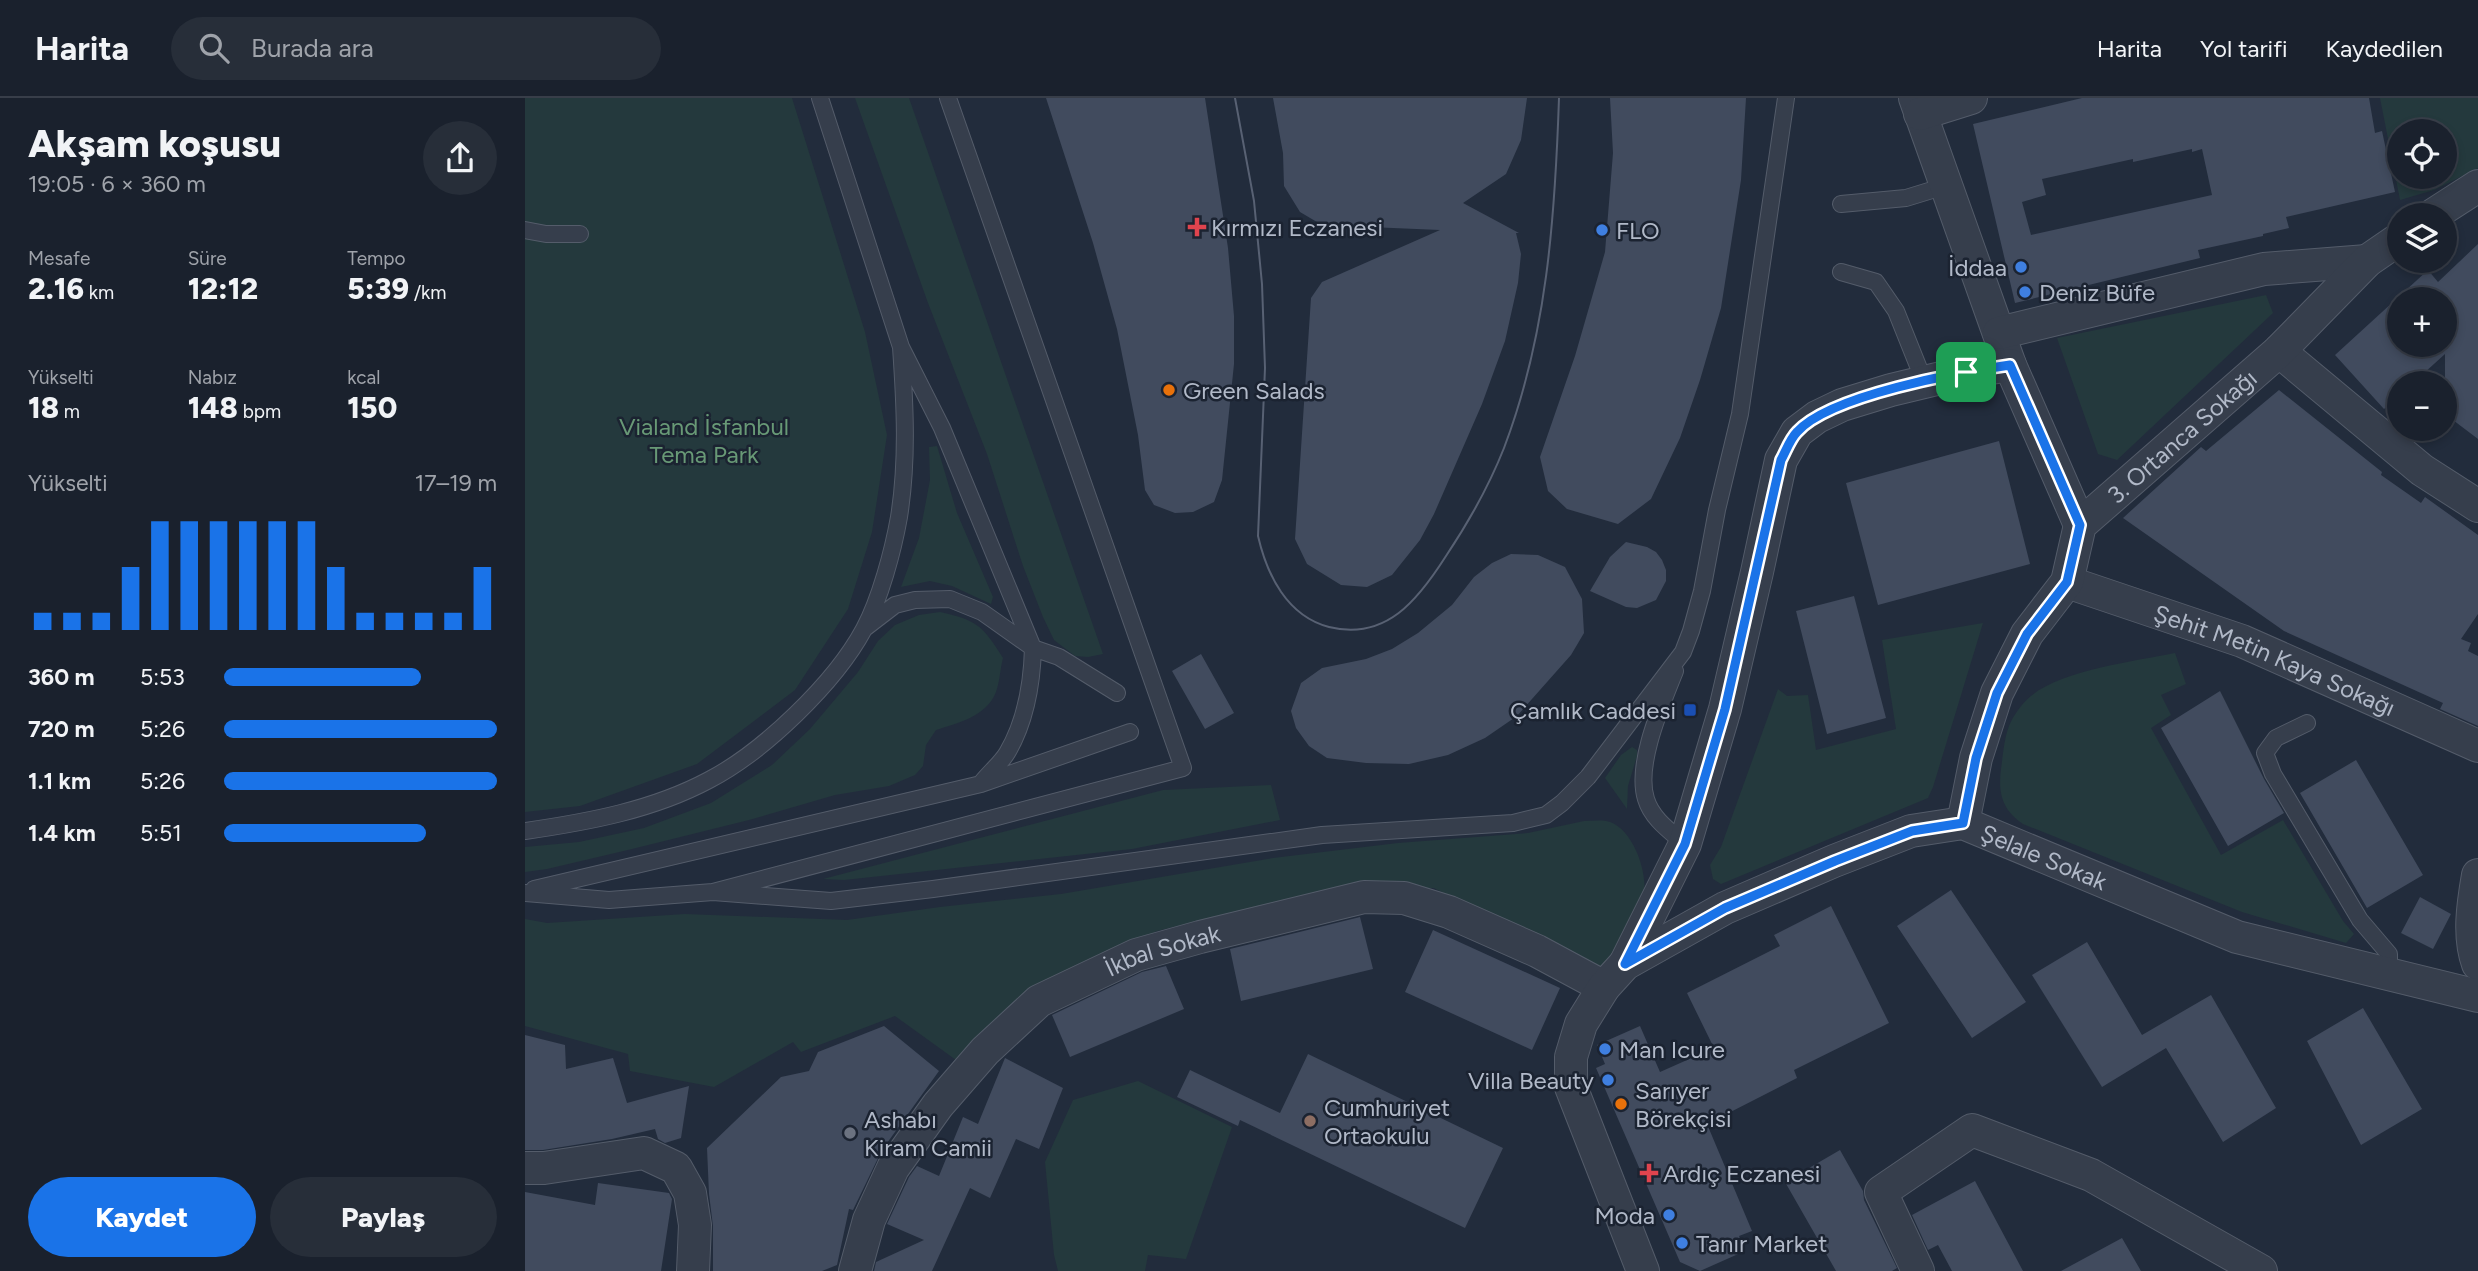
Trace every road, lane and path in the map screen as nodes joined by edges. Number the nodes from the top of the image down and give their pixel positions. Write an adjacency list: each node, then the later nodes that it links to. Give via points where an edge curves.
1 (820, 98): 16 (lane)
2 (947, 98): 36 (lane, via 1183,768)
3 (1786, 98): 25 (lane, via 1740,414 1702,591)
4 (1971, 98): 5 (street)
5 (1918, 106): 6 (street)
6 (1945, 186): 9 (lane, via 1906,198); 15 (street)
7 (2478, 186): 8 (street)
8 (2452, 203)
9 (1841, 204)
10 (525, 230): 11 (lane)
11 (580, 234)
12 (2387, 247): 13 (street, 3. Ortanca Sokağı)
13 (2367, 261): 15 (street, via 2264,269); 17 (street, 3. Ortanca Sokağı)
14 (1841, 272): 19 (lane, via 1876,282 1896,311)
15 (1999, 333): 18 (street)
16 (901, 347): 23 (lane, via 907,429 899,517 887,569); 24 (lane, via 942,428)
17 (2279, 351): 20 (street, via 2421,470); 21 (street, 3. Ortanca Sokağı)
18 (2010, 365): 19 (street); 21 (street)
19 (1924, 381): 33 (street, via 1817,417 1797,432 1781,460 1725,709)
20 (2478, 506)
21 (2080, 525): 22 (street)
22 (2067, 582): 29 (street, Şehit Metin Kaya Sokağı, via 2242,641); 31 (street, via 2027,634 1997,693 1976,758)
23 (864, 629): 24 (lane, via 895,605 950,599 982,612); 32 (lane, via 798,712 755,750 709,780 655,803 602,818)
24 (1033, 648): 26 (lane, via 1059,657); 30 (lane, via 1032,684 1021,722 1007,753)
25 (1683, 652): 33 (lane, via 1660,711 1643,782 1646,800 1658,821); 36 (lane, via 1588,777 1546,816 1513,823 1322,835 831,901)
26 (1117, 693)
27 (2307, 723): 39 (lane, via 2276,738 2265,753 2360,920 2389,954)
28 (1130, 732): 30 (lane)
29 (2478, 746)
30 (981, 784): 35 (lane)
31 (1963, 823): 37 (street, Şelale Sokak, via 1912,831 1835,861 1725,908); 39 (street, Şelale Sokak, via 2237,937)
32 (525, 831)
33 (1685, 844): 37 (street)
34 (2478, 875): 38 (street, via 2472,948)
35 (525, 892): 36 (lane, via 609,900)
36 (713, 892)
37 (1625, 964): 40 (street, Şelale Sokak)
38 (2478, 964)
39 (2385, 974): 41 (street, Şelale Sokak)
40 (1604, 987): 44 (street, İkbal Sokak, via 1537,951 1449,912 1404,898 1364,897 1136,955 1039,1001 985,1051 938,1105 893,1168 869,1220); 45 (street, Şelale Sokak, via 1581,1024 1571,1057 1571,1087)
41 (2478, 996)
42 (525, 1168): 43 (street, via 644,1153 676,1168 690,1193 695,1225)
43 (693, 1271)
44 (855, 1271)
45 (1643, 1271)
46 (1918, 1271): 47 (street, via 1881,1192 1972,1130 2091,1175)
47 (2261, 1271)

